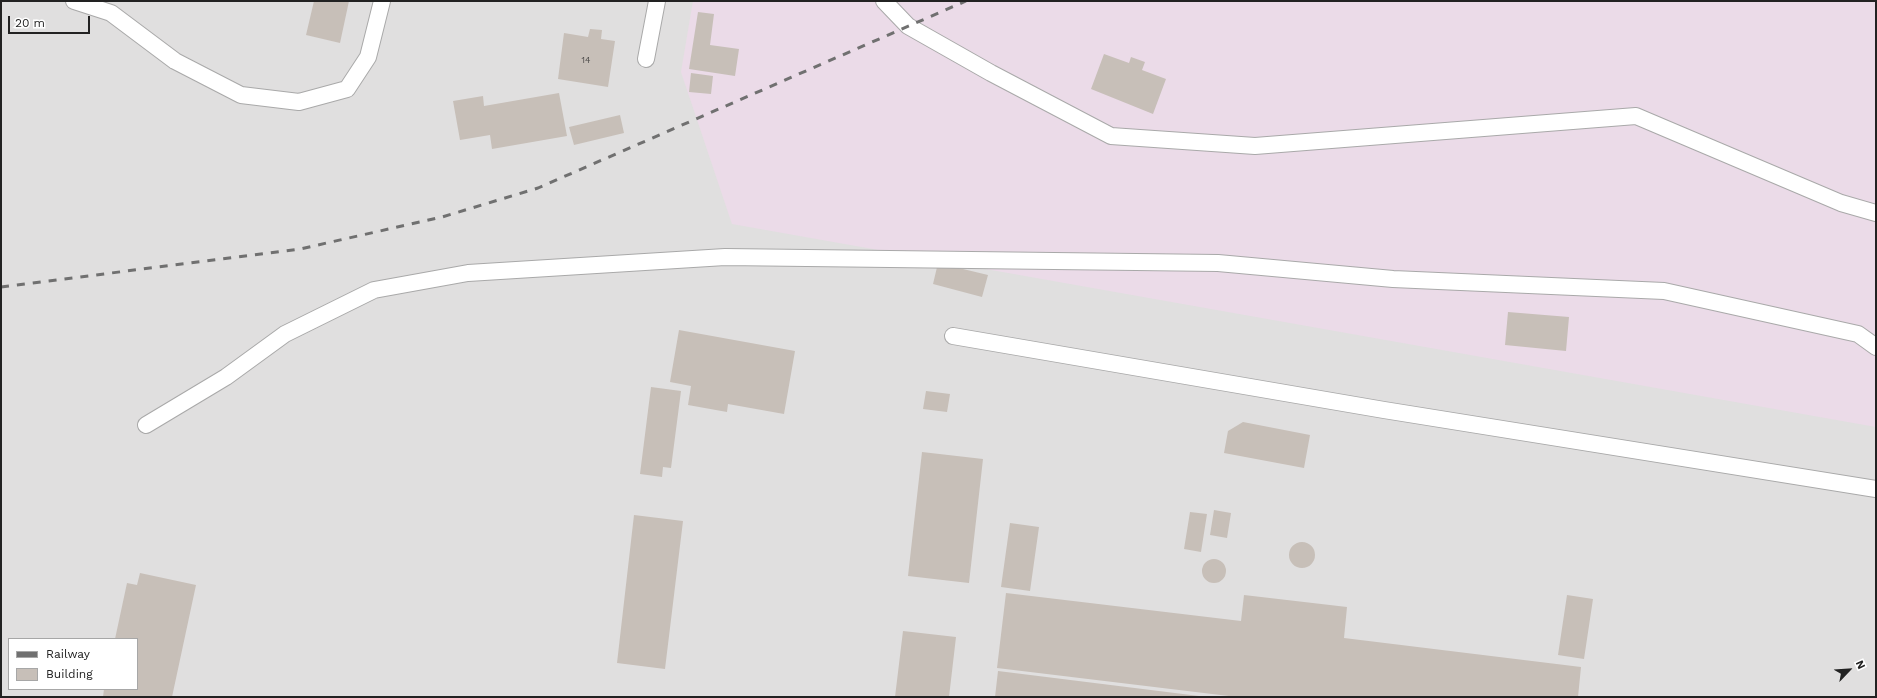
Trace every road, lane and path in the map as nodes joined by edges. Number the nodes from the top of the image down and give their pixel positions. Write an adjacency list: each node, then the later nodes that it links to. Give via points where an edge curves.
1 (74, 1): 2 (lane, via 111,13 176,62 240,95 299,102 347,88 368,57)
2 (382, 1)
3 (657, 1): 5 (lane)
4 (884, 1): 6 (lane, via 908,26 1111,136 1255,146 1636,116 1841,203)
5 (646, 59)
6 (1876, 213)
7 (953, 336): 10 (lane, via 1384,410)
8 (1876, 346): 9 (lane, via 1858,334 1664,290 1393,278 1218,263 725,257 468,273 374,290 285,334 226,377)
9 (146, 425)
10 (1876, 489)

